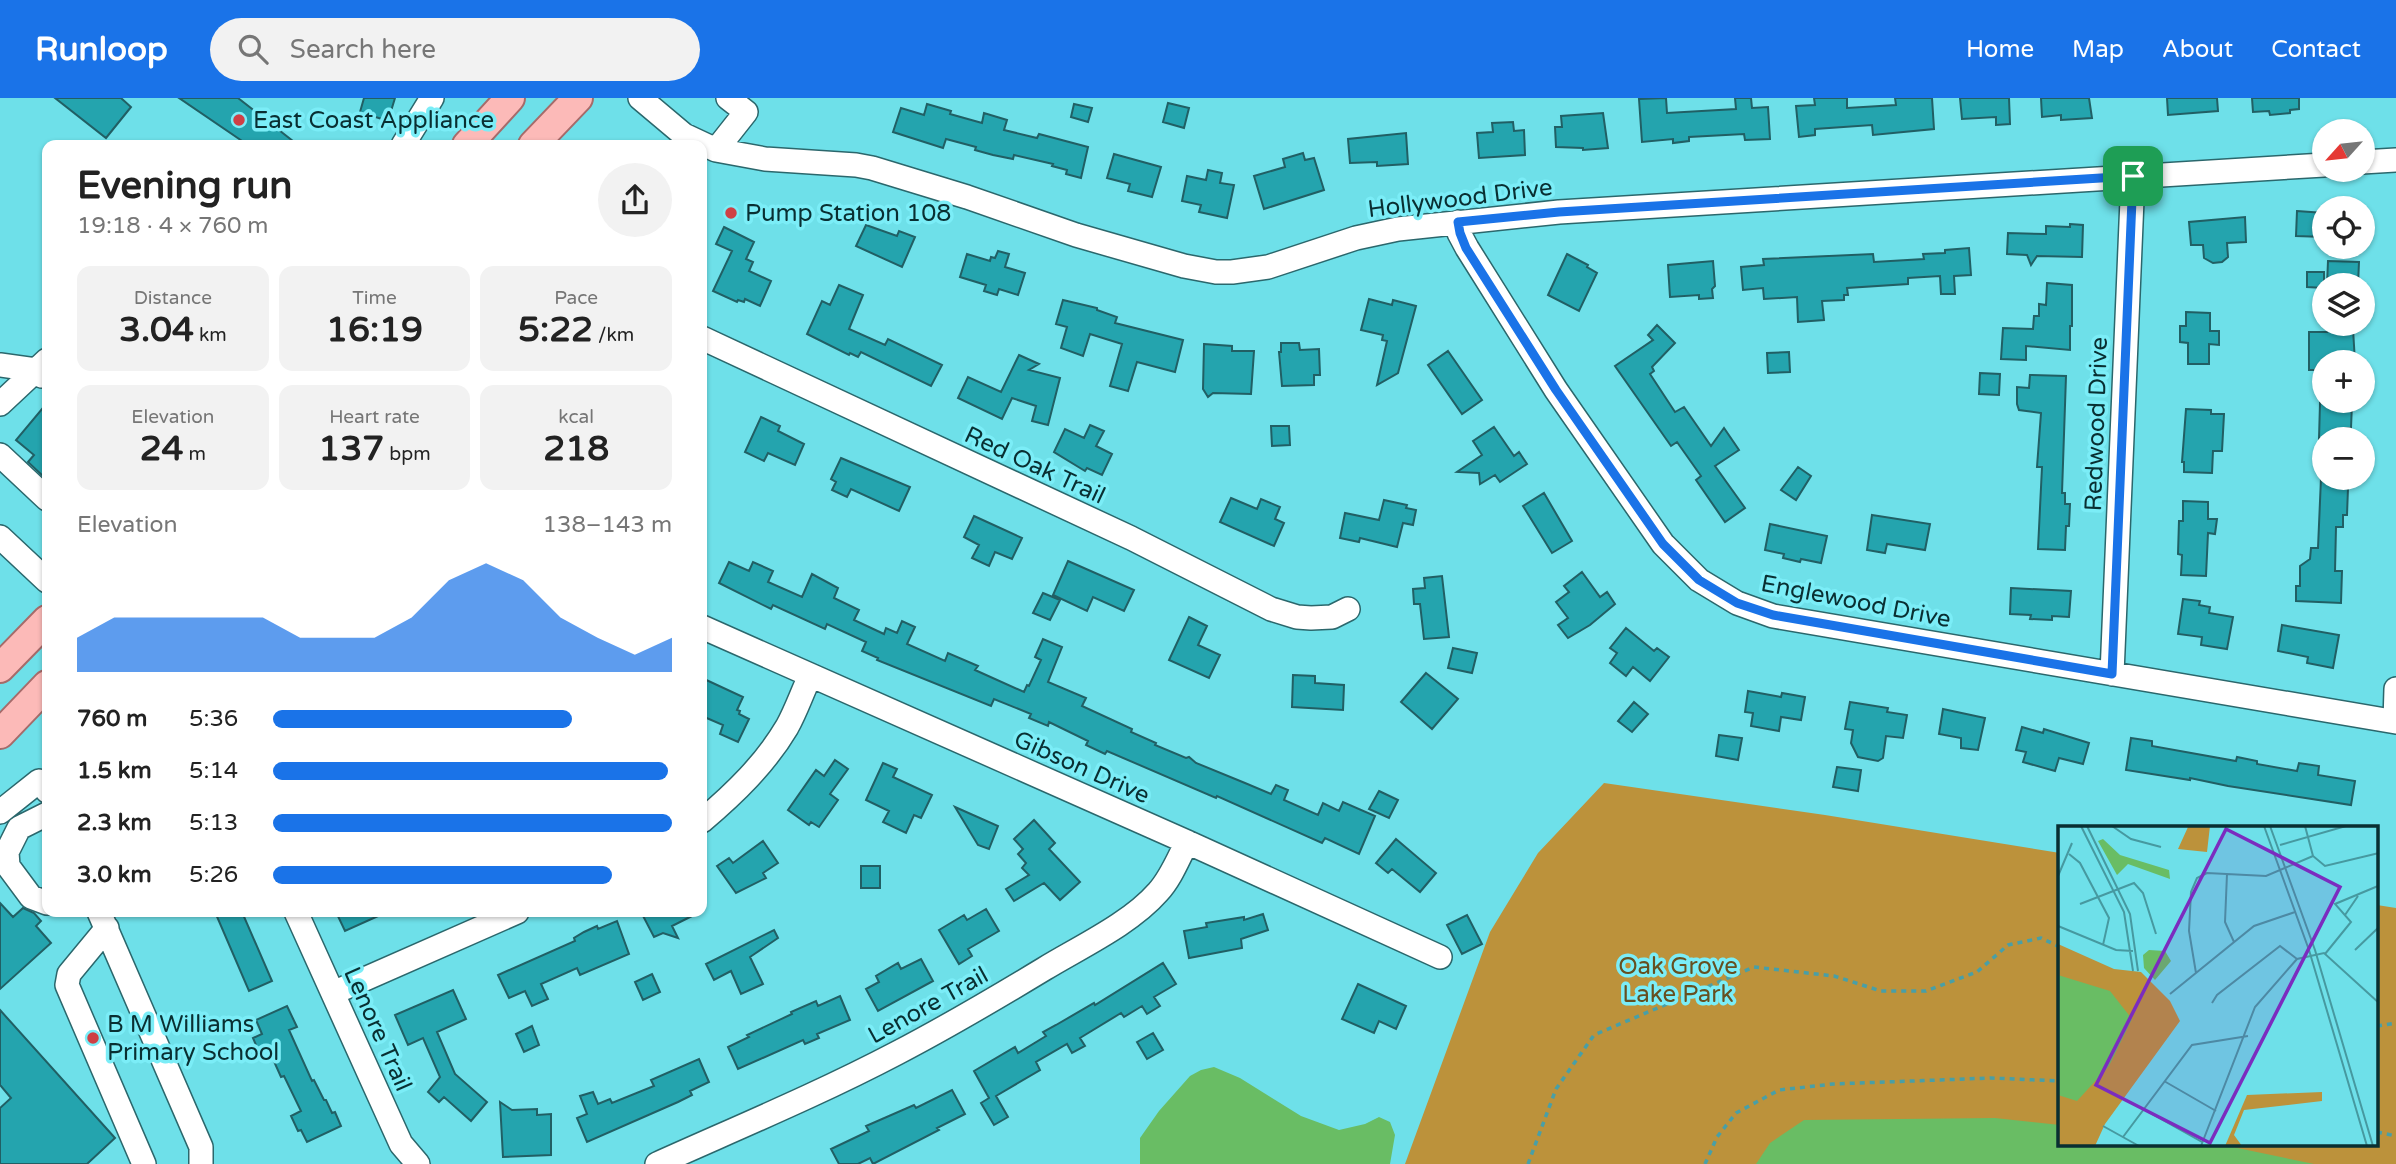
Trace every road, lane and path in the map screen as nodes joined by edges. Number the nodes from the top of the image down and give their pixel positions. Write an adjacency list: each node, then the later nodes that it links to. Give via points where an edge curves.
1 (432, 98): 6 (street)
2 (510, 98): 7 (main road)
3 (578, 98): 8 (main road)
4 (640, 98): 9 (street, Hollywood Drive)
5 (728, 98): 10 (street, via 746,112)
6 (406, 140)
7 (472, 140)
8 (538, 140)
9 (696, 140)
10 (707, 144)
11 (707, 146): 16 (street, Hollywood Drive, via 765,159 856,164 1076,235 1216,272 1268,267 1356,238)
12 (2396, 160): 13 (street)
13 (2375, 161)
14 (2312, 166): 15 (street, Hollywood Drive)
15 (2133, 176): 16 (street, Hollywood Drive); 30 (street, Redwood Drive)
16 (1458, 222): 30 (street, Englewood Drive, via 1466,248 1556,390 1663,544 1699,580 1737,603 1773,615)
17 (707, 340): 26 (street, Red Oak Trail, via 1271,608 1311,618 1332,617)
18 (0, 365): 19 (street)
19 (42, 370)
20 (42, 372): 21 (street)
21 (0, 404)
22 (0, 455): 23 (street)
23 (42, 494)
24 (0, 537): 25 (street)
25 (42, 576)
26 (1348, 608)
27 (42, 625): 29 (main road)
28 (707, 629): 31 (street, Gibson Drive)
29 (0, 668)
30 (2112, 674): 34 (street, Englewood Drive)
31 (810, 676): 39 (street, via 777,742); 40 (street, Gibson Drive)
32 (2396, 689): 34 (street)
33 (42, 690): 35 (main road)
34 (2395, 722)
35 (0, 734)
36 (42, 782): 37 (street)
37 (0, 812)
38 (42, 816): 41 (street, via 19,828 8,852 8,866 31,897)
39 (707, 817)
40 (1187, 842): 46 (street, Gibson Drive); 56 (street, Lenore Trail, via 1158,892 1112,928 897,1053)
41 (42, 901)
42 (298, 917): 47 (street, Lenore Trail)
43 (506, 917): 47 (street)
44 (103, 920): 53 (street, via 69,974 67,985); 54 (street, via 201,1147)
45 (2058, 946): 57 (path, via 2041,938 2008,945 1977,972 1926,991 1881,991 1834,976 1754,967 1594,1035 1556,1089)
46 (1440, 957)
47 (333, 993): 55 (street, Lenore Trail, via 401,1144)
48 (2396, 1023): 49 (path)
49 (2378, 1026)
50 (2058, 1081): 58 (path, via 1964,1079 1779,1090 1736,1113 1717,1137)
51 (2378, 1132): 52 (path)
52 (2396, 1136)
53 (141, 1163)
54 (201, 1164)
55 (418, 1164)
56 (657, 1164)
57 (1528, 1164)
58 (1705, 1164)

